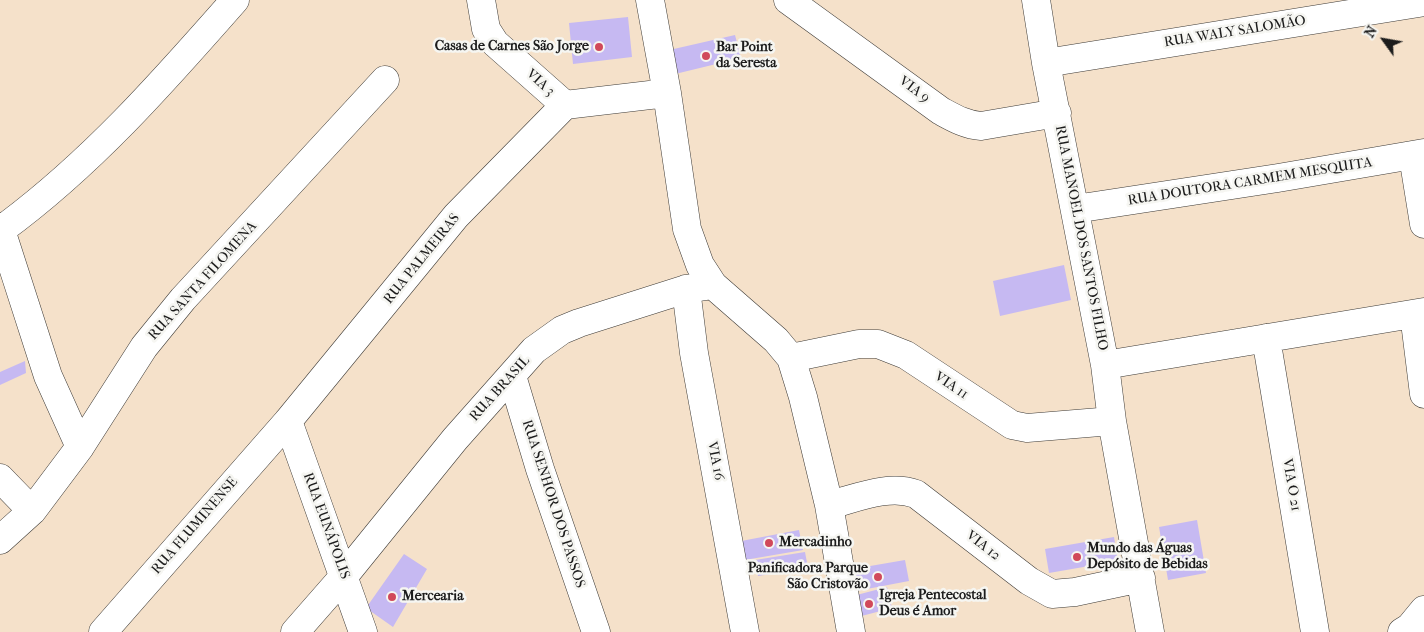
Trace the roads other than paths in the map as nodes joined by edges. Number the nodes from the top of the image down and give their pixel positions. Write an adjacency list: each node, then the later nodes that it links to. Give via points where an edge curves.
1 (235, 0): 15 (street, via 129,117 40,202)
2 (481, 0): 10 (street, VIA 3, via 486,29 495,43)
3 (650, 0): 9 (street)
4 (788, 0): 11 (street, VIA 9, via 941,111 971,126)
5 (1036, 0): 7 (street, RUA MANOEL DOS SANTOS FILHO)
6 (1424, 2): 7 (street, RUA WALY SALOMÃO)
7 (1046, 63): 11 (street, RUA MANOEL DOS SANTOS FILHO)
8 (385, 80): 27 (street, RUA SANTA FILOMENA, via 183,299 144,347)
9 (667, 92): 10 (street, VIA 3); 17 (street, via 687,229 700,264)
10 (565, 105): 25 (street, RUA PALMEIRAS, via 456,216)
11 (1057, 113): 13 (street, RUA MANOEL DOS SANTOS FILHO)
12 (1419, 154): 13 (street, RUA DOUTORA CARMEM MESQUITA); 14 (street)
13 (1076, 209): 22 (street, RUA MANOEL DOS SANTOS FILHO)
14 (1424, 224)
15 (0, 229): 16 (street)
16 (6, 269): 27 (street)
17 (713, 285): 18 (street, RUA BRASIL); 21 (street, via 776,340)
18 (686, 289): 23 (street, RUA BRASIL, via 562,330 534,350); 39 (street, VIA 16, via 694,353)
19 (1419, 313): 20 (street, RUA MANOEL DOS SANTOS FILHO); 24 (street)
20 (1266, 338): 22 (street, RUA MANOEL DOS SANTOS FILHO); 42 (street, VIA O 21)
21 (790, 358): 26 (street, VIA 11, via 859,344 878,344 906,356 1012,424 1027,428); 29 (street, via 803,397)
22 (1105, 365): 26 (street)
23 (512, 376): 32 (street, RUA BRASIL, via 430,468); 38 (street, RUA SENHOR DOS PASSOS)
24 (1424, 394)
25 (288, 421): 32 (street, RUA EUNÁPOLIS); 36 (street, RUA FLUMINENSE)
26 (1112, 421): 33 (street)
27 (80, 447): 30 (street, RUA SANTA FILOMENA)
28 (0, 478): 30 (street)
29 (829, 505): 33 (street, VIA 12, via 901,489 916,494 1029,581 1052,594); 40 (street)
30 (32, 510): 31 (street, RUA SANTA FILOMENA)
31 (0, 540)
32 (344, 576): 35 (street, RUA EUNÁPOLIS); 37 (street, RUA BRASIL)
33 (1141, 578): 41 (street)
34 (1424, 610): 43 (street)
35 (366, 628)
36 (103, 632)
37 (295, 632)
38 (596, 632)
39 (745, 632)
40 (851, 632)
41 (1150, 632)
42 (1315, 632)
43 (1402, 632)

